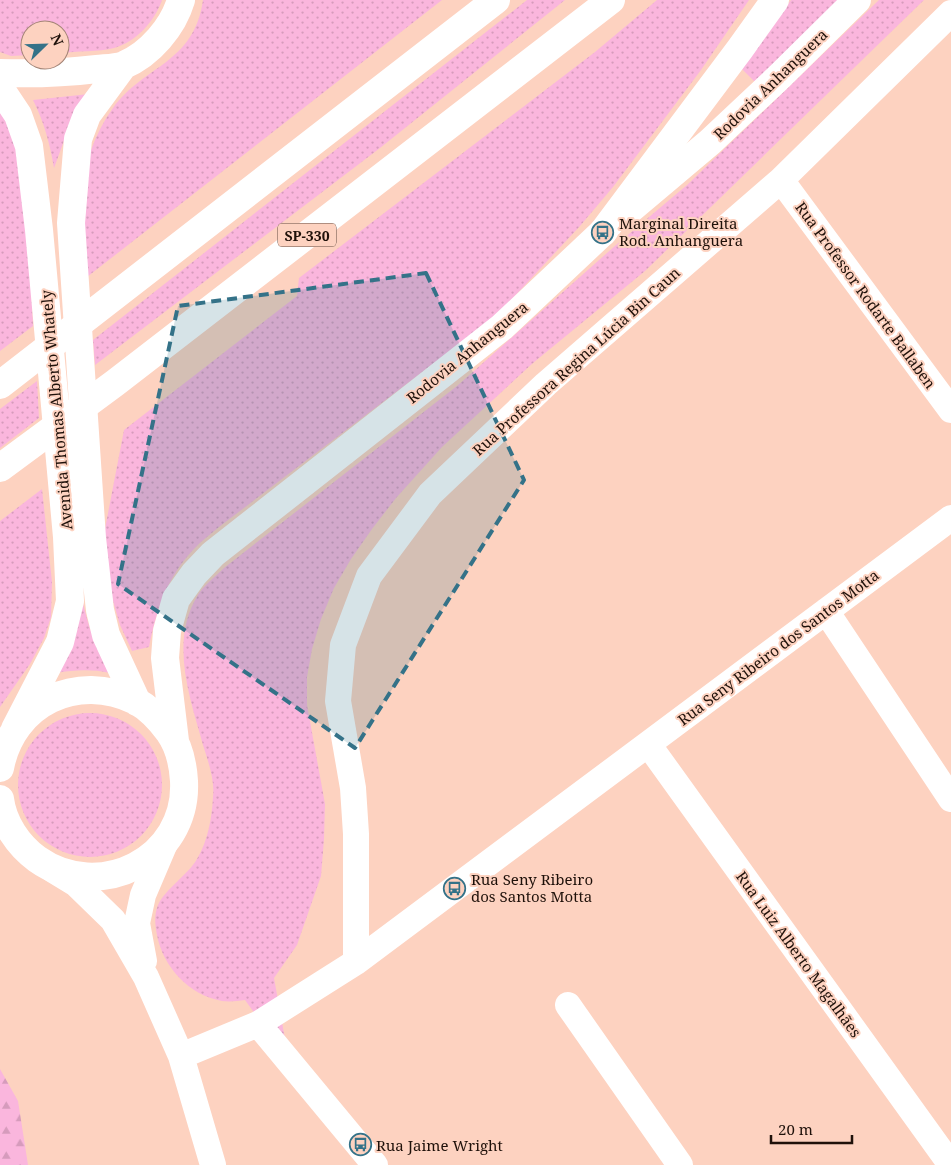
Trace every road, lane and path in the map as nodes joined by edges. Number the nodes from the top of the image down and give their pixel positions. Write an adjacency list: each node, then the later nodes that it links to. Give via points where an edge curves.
1 (181, 0): 7 (main road, via 177,14 164,33 146,51)
2 (496, 0): 12 (main road)
3 (611, 0): 14 (main road, SP-330, via 123,377)
4 (775, 0): 11 (main road)
5 (857, 0): 11 (main road, Rodovia Anhanguera, via 710,142)
6 (951, 13): 10 (street, Rua Professora Regina Lúcia Bin Caun)
7 (123, 66): 8 (main road, via 33,74); 16 (main road, Avenida Thomas Alberto Whately, via 87,115 78,140 71,223)
8 (0, 73)
9 (0, 88): 16 (main road, Avenida Thomas Alberto Whately, via 18,115 29,146)
10 (781, 180): 13 (street, Rua Professor Rodarte Ballaben); 28 (street, Rua Professora Regina Lúcia Bin Caun, via 546,384 430,494 369,576 343,645 338,702 353,788)
11 (603, 232): 20 (main road, Rodovia Anhanguera, via 502,327 213,554 194,574 176,599 167,631 165,658)
12 (0, 385)
13 (951, 410)
14 (0, 468)
15 (951, 518): 17 (street, Rua Seny Ribeiro dos Santos Motta)
16 (80, 537): 18 (main road, Avenida Thomas Alberto Whately, via 106,635); 19 (main road, Avenida Thomas Alberto Whately, via 60,642)
17 (826, 611): 21 (street, Rua Seny Ribeiro dos Santos Motta); 24 (street)
18 (137, 702): 19 (main road, via 112,692 85,689 58,695 34,709); 20 (main road, via 159,718)
19 (15, 728): 22 (main road, Avenida Thomas Alberto Whately)
20 (175, 741): 26 (main road, via 184,767 185,793 179,818)
21 (648, 744): 28 (street, Rua Seny Ribeiro dos Santos Motta); 33 (street, Rua Luiz Alberto Magalhães)
22 (0, 768)
23 (0, 799): 25 (main road)
24 (951, 799)
25 (6, 827): 27 (main road, via 27,852)
26 (166, 841): 27 (main road, via 147,859 124,872 99,877 73,876); 29 (street, via 144,895 137,923)
27 (48, 867): 29 (street, via 76,884 113,920)
28 (356, 962): 31 (street, Rua Seny Ribeiro dos Santos Motta)
29 (146, 977): 32 (street)
30 (568, 1005): 36 (street)
31 (258, 1024): 32 (street, Rua Seny Ribeiro dos Santos Motta); 35 (street)
32 (181, 1056): 34 (street)
33 (951, 1164)
34 (213, 1165)
35 (376, 1165)
36 (680, 1165)

